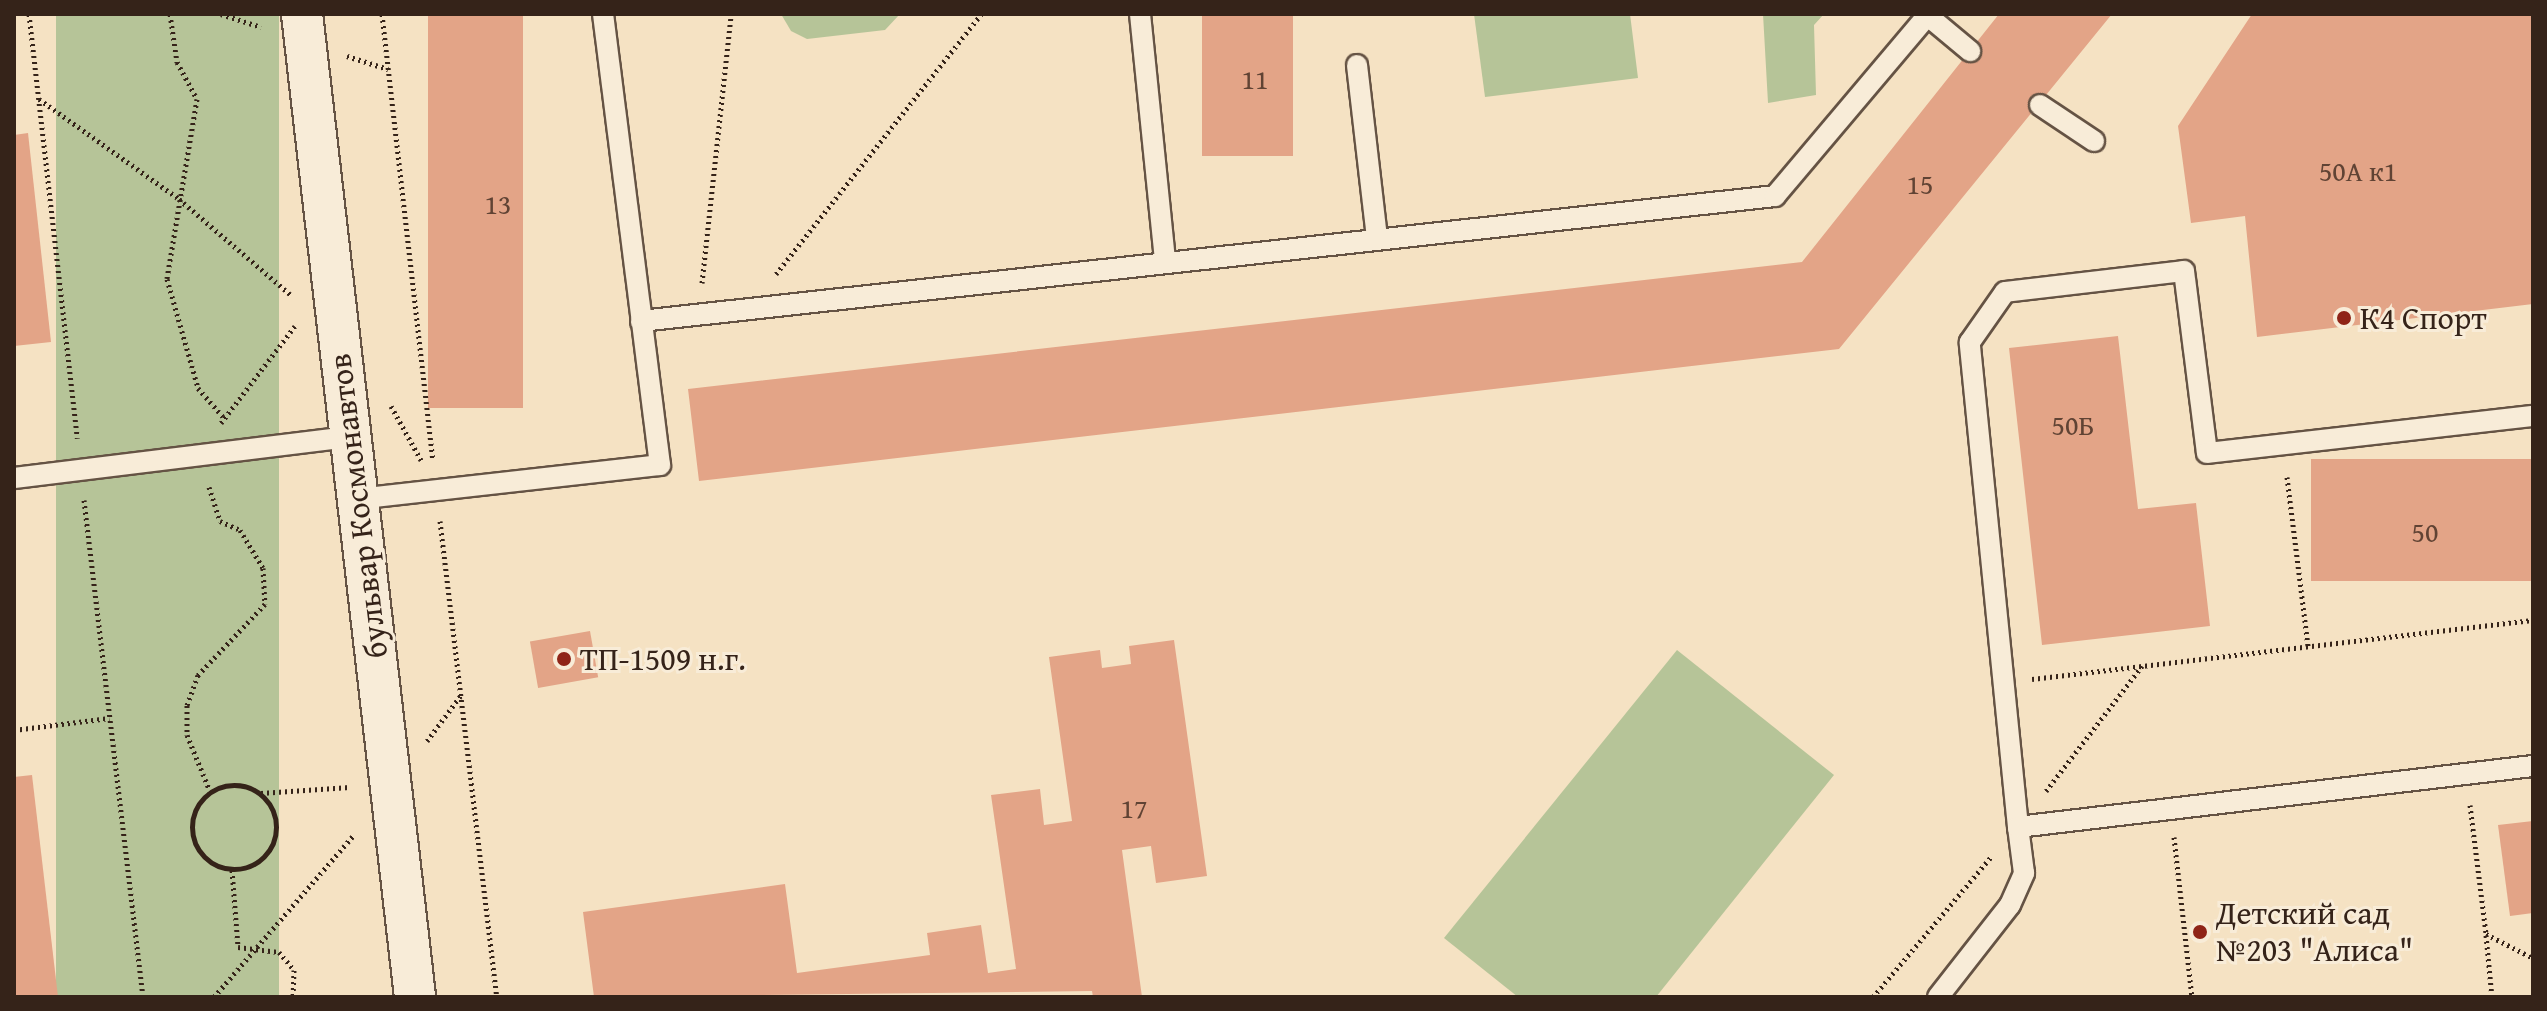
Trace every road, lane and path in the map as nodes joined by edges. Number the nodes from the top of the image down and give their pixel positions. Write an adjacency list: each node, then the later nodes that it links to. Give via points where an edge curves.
1 (29, 14): 11 (path)
2 (170, 14): 14 (path, via 177,62 197,99)
3 (302, 14): 24 (street, бульвар Космонавтов)
4 (603, 14): 21 (lane)
5 (731, 14): 19 (path)
6 (981, 14): 18 (path)
7 (1140, 14): 16 (lane)
8 (1928, 15): 9 (lane); 15 (lane, via 1775,196)
9 (1970, 51)
10 (1357, 65): 15 (lane)
11 (39, 99): 14 (path); 27 (path)
12 (2040, 105): 13 (lane)
13 (2094, 141)
14 (179, 199): 17 (path); 23 (path, via 167,279 178,337 198,388)
15 (1377, 239): 16 (lane)
16 (1165, 262): 18 (lane)
17 (295, 299)
18 (750, 307): 19 (lane)
19 (699, 312): 21 (lane)
20 (298, 321): 23 (path)
21 (641, 321): 29 (lane, via 660,465)
22 (2533, 416): 25 (lane)
23 (223, 417): 26 (path)
24 (349, 437): 26 (lane); 29 (street, бульвар Космонавтов)
25 (2283, 443): 31 (path); 32 (lane, via 2207,453 2184,271 2005,292 1970,342)
26 (210, 454): 27 (lane); 37 (path, via 209,499 263,568 265,604 198,675 187,705 187,735)
27 (80, 469): 28 (lane); 33 (path)
28 (14, 478)
29 (357, 499): 38 (street, бульвар Космонавтов)
30 (2533, 620): 31 (path)
31 (2308, 646): 32 (path)
32 (2008, 682): 41 (lane)
33 (109, 718): 34 (path); 46 (path)
34 (14, 730)
35 (2533, 766): 36 (lane)
36 (2467, 774): 40 (lane); 43 (path)
37 (210, 791): 39 (path, via 236,784); 42 (path, via 194,812 193,838 207,861)
38 (391, 791): 39 (path, via 323,785); 44 (path); 49 (street, бульвар Космонавтов)
39 (261, 793): 42 (path, via 276,815 275,842 258,863)
40 (2171, 809): 41 (lane); 51 (path)
41 (2018, 827): 50 (lane, via 2024,873 2010,905)
42 (232, 870): 44 (path, via 232,931 238,947)
43 (2486, 934): 45 (path); 52 (path)
44 (255, 954): 47 (path); 48 (path, via 279,952 294,970)
45 (2533, 958)
46 (143, 997)
47 (214, 997)
48 (293, 997)
49 (415, 997)
50 (1938, 997)
51 (2192, 997)
52 (2492, 997)

